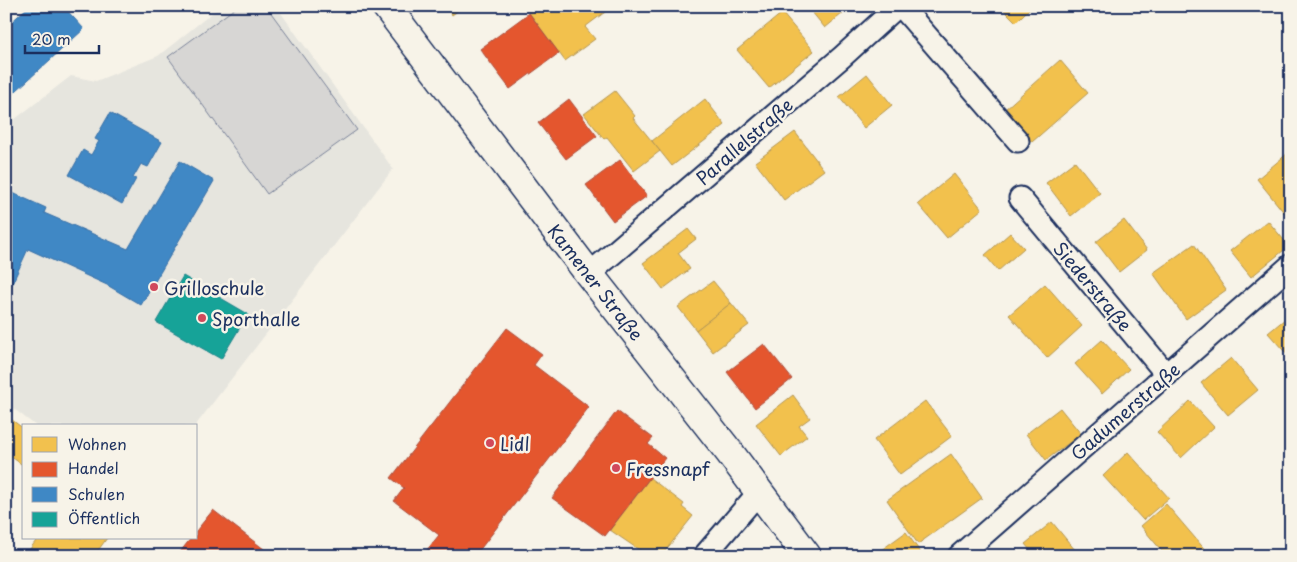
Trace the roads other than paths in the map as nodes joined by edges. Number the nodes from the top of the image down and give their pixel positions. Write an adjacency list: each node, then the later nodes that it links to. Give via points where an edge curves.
1 (386, 6): 6 (main road, Kamener Straße)
2 (900, 6): 3 (street); 6 (street, Parallelstraße)
3 (1018, 141)
4 (1020, 198): 7 (street, Siederstraße)
5 (1291, 265): 7 (street, Gadumerstraße)
6 (589, 274): 8 (main road, Kamener Straße)
7 (1167, 375): 11 (street, Gadumerstraße)
8 (759, 492): 9 (street); 10 (main road, Kamener Straße)
9 (704, 556)
10 (807, 556)
11 (959, 556)

